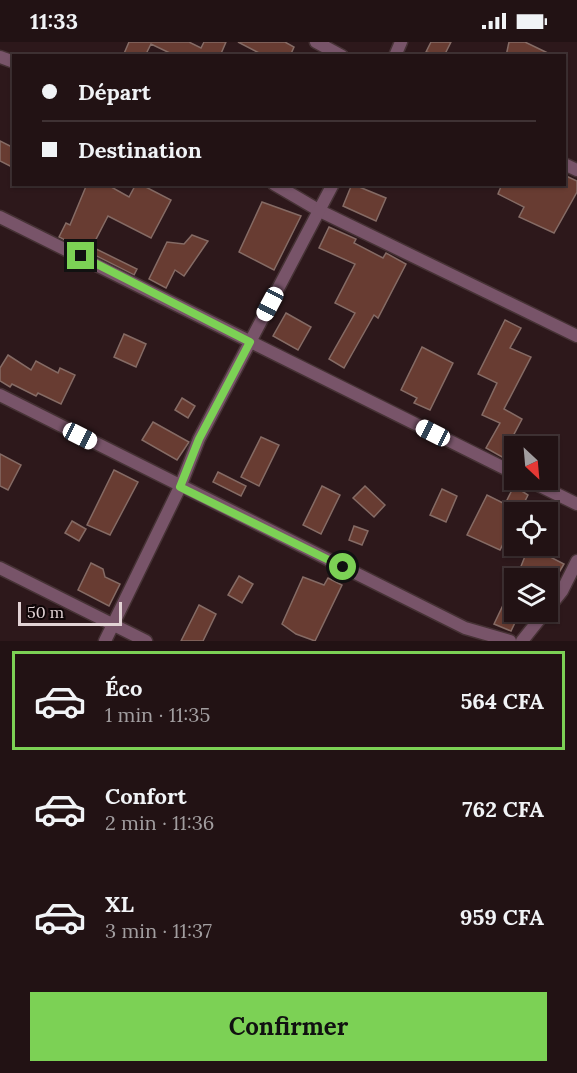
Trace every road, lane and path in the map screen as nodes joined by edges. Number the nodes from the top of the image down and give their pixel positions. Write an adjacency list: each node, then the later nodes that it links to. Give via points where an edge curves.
1 (316, 42): 2 (street)
2 (338, 54)
3 (277, 186): 5 (street)
4 (332, 186): 5 (street)
5 (320, 211): 7 (street); 8 (street)
6 (0, 217): 8 (street)
7 (577, 336)
8 (250, 342): 10 (street); 11 (street, via 199,439)
9 (0, 395): 11 (street)
10 (504, 468)
11 (180, 487): 16 (street); 19 (street, via 465,628)
12 (548, 490): 13 (street)
13 (577, 504)
14 (577, 561): 20 (street, via 562,591)
15 (0, 568): 16 (street)
16 (113, 626): 17 (street); 18 (street)
17 (105, 641)
18 (146, 641)
19 (510, 641)
20 (522, 641)

